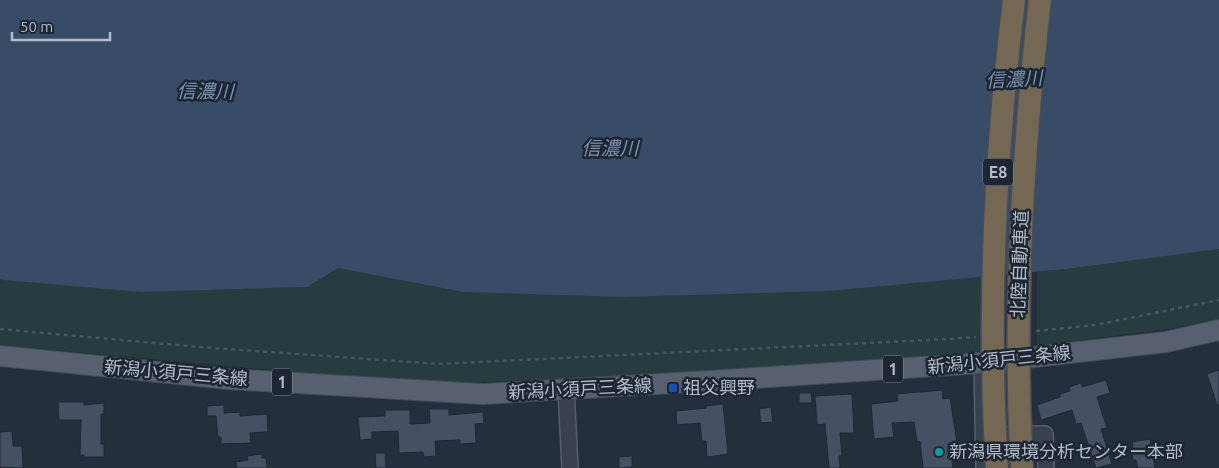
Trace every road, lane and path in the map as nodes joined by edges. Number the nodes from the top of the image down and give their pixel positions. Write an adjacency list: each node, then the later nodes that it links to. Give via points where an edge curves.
1 (1014, 0): 14 (highway, 北陸自動車道 / E8, bridge, via 998,157 994,253 993,345)
2 (1040, 0): 15 (highway, 北陸自動車道 / E8, bridge, via 1020,251 1018,344)
3 (1219, 300): 6 (path, via 1095,325)
4 (0, 329): 7 (path, via 439,364)
5 (1219, 330): 9 (main road, 新潟小須戸三条線 / 1, via 1166,342)
6 (1027, 332)
7 (978, 336)
8 (0, 356): 10 (main road, 新潟小須戸三条線 / 1, via 228,379 483,394)
9 (982, 363): 10 (main road, 新潟小須戸三条線 / 1); 11 (street)
10 (566, 389): 12 (street)
11 (983, 435): 13 (street); 16 (street, via 1044,434)
12 (570, 468)
13 (984, 468)
14 (998, 468)
15 (1022, 468)
16 (1046, 468)

